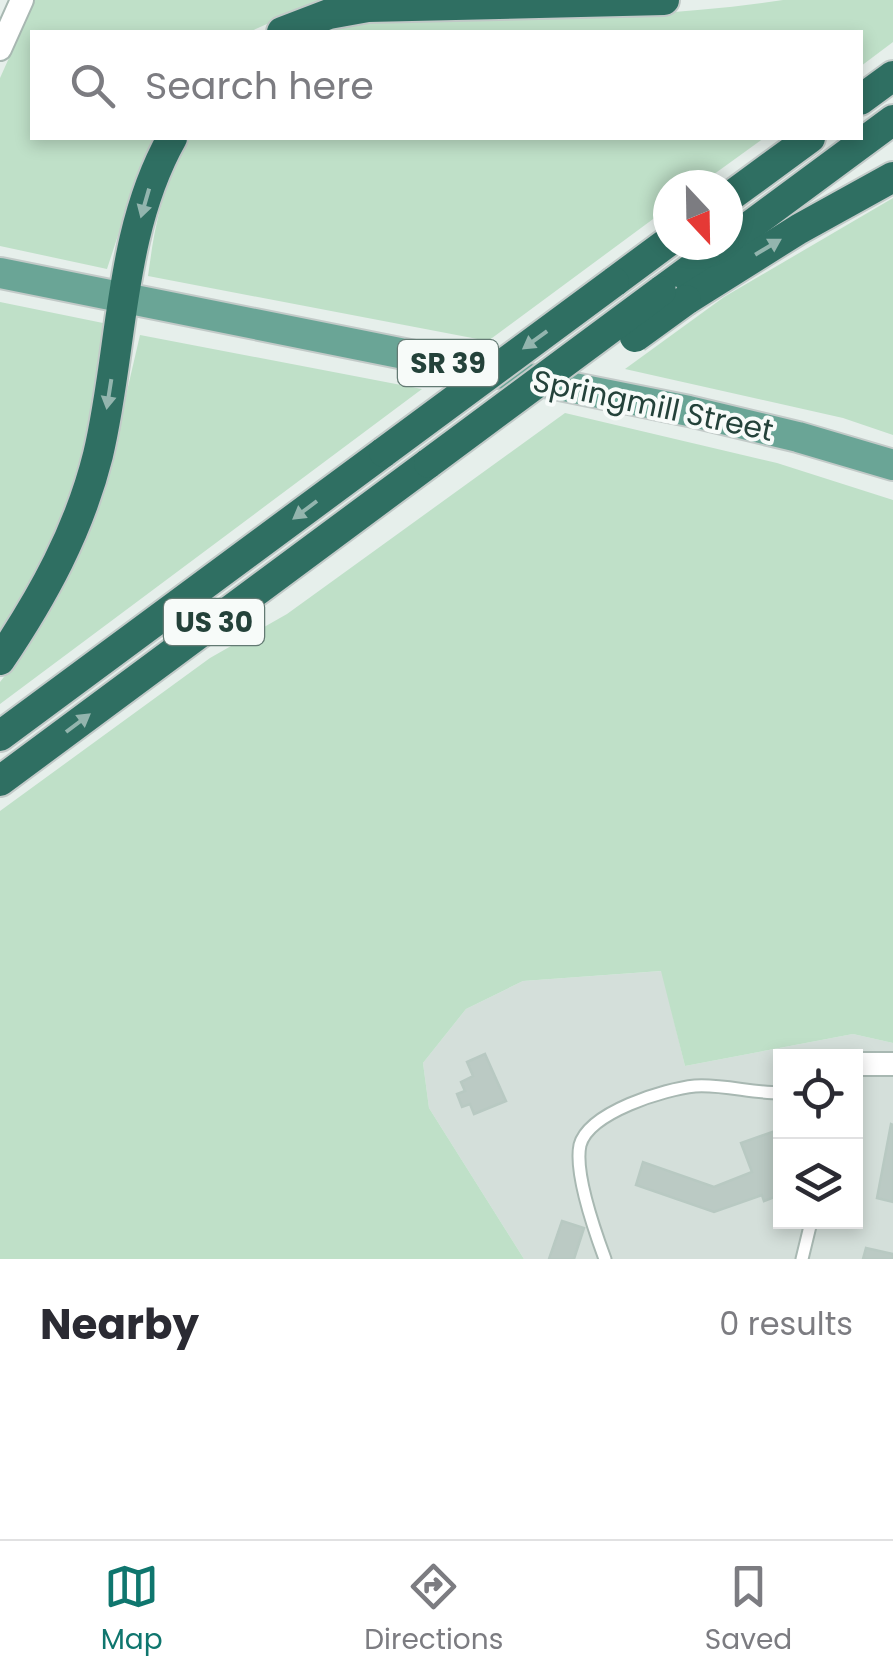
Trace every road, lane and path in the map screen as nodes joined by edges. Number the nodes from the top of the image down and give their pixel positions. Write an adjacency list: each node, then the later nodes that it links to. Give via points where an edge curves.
1 (22, 0): 4 (street)
2 (664, 0): 3 (highway, via 368,7)
3 (287, 30)
4 (0, 49)
5 (893, 76): 6 (highway)
6 (863, 98)
7 (893, 120): 12 (highway, US 30)
8 (171, 140): 17 (highway, one-way to 17, via 149,188)
9 (807, 140): 11 (highway)
10 (893, 177): 16 (highway, one-way to 10)
11 (743, 187)
12 (743, 231)
13 (653, 253): 20 (highway, US 30, one-way to 20, bridge)
14 (710, 260): 16 (highway, US 30)
15 (0, 273): 17 (main road, Springmill Street / SR 39)
16 (674, 296): 21 (highway, US 30, one-way to 16, bridge)
17 (123, 297): 18 (main road, Springmill Street / SR 39, via 688,411); 19 (highway, one-way to 19, via 104,422 83,504 45,590)
18 (893, 465)
19 (0, 660)
20 (0, 736)
21 (0, 781)
22 (863, 1064): 23 (street)
23 (893, 1064)
24 (773, 1091): 26 (lane, via 674,1090 604,1117 586,1134 580,1160)
25 (810, 1229): 27 (lane)
26 (605, 1259)
27 (802, 1259)

